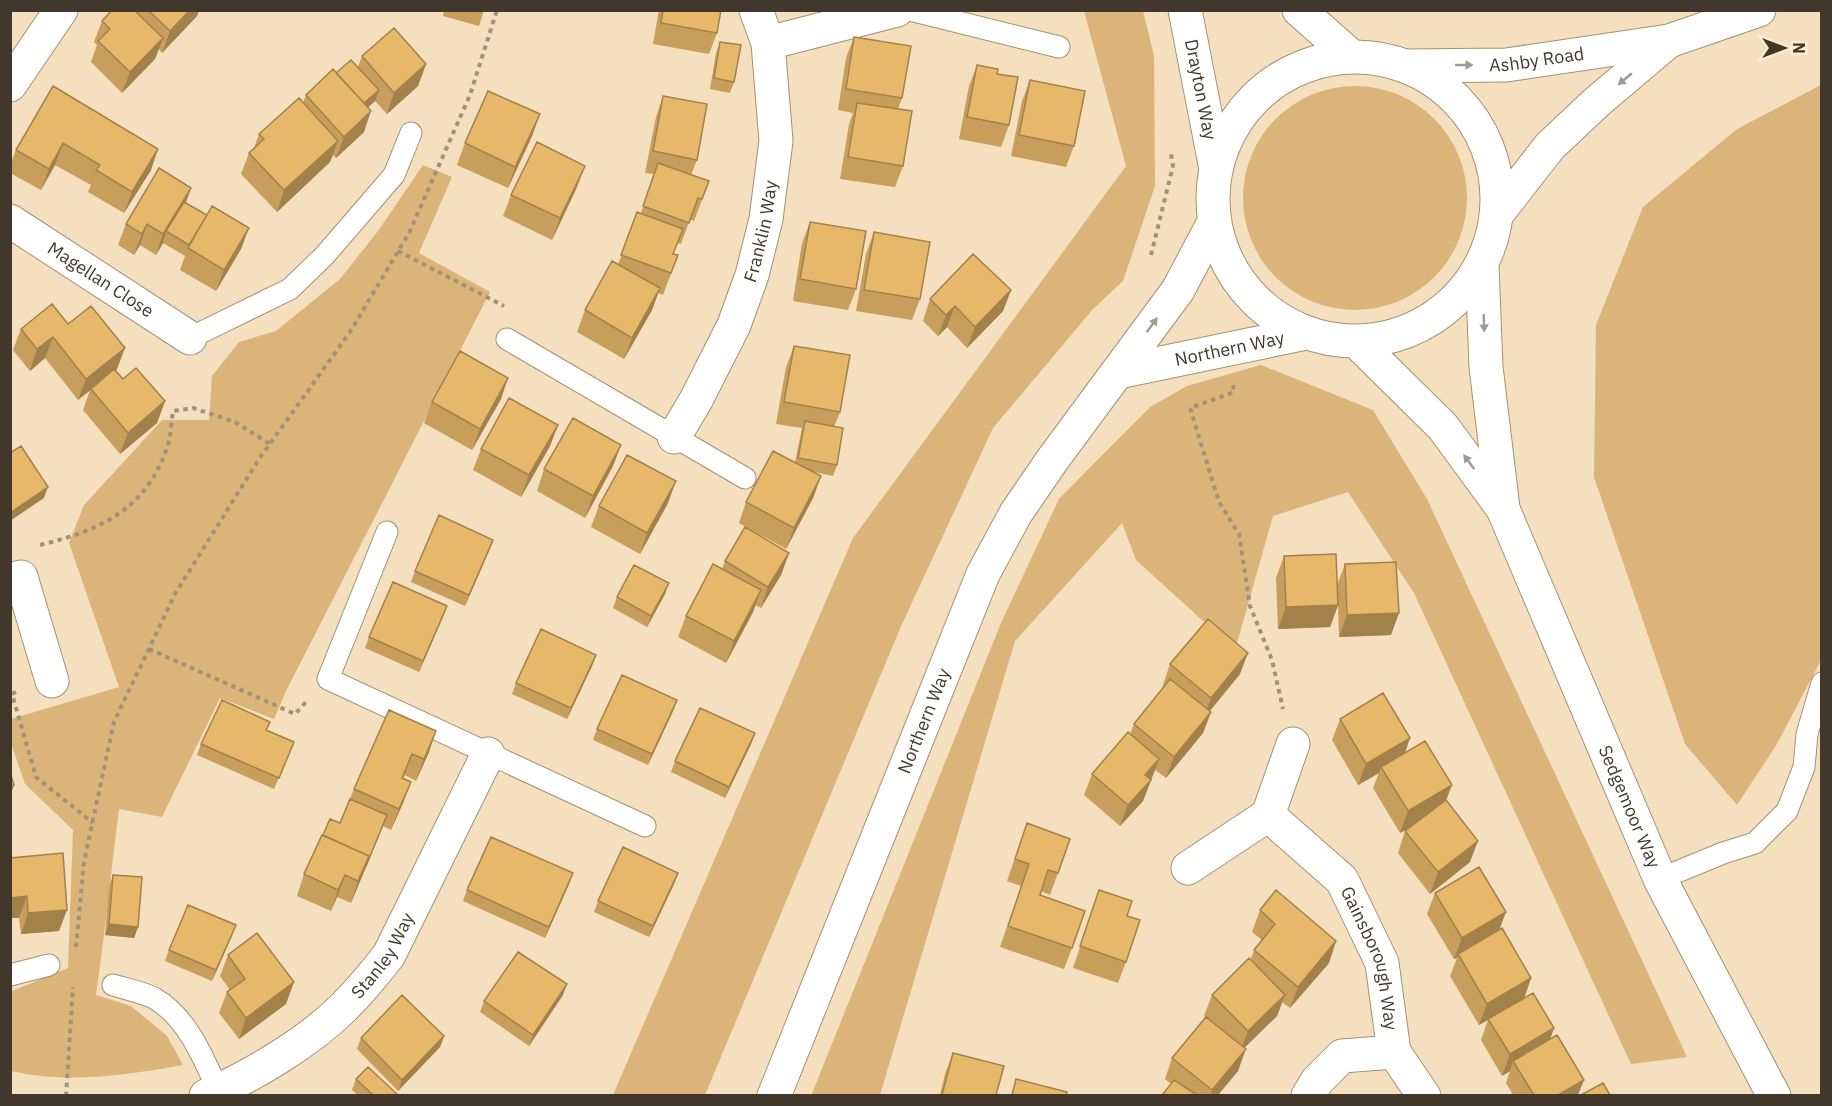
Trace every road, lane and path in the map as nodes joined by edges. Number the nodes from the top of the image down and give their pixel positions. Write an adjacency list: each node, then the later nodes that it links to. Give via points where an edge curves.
1 (61, 10): 14 (street)
2 (497, 10): 20 (path, via 470,95)
3 (756, 10): 10 (street, Franklin Way)
4 (897, 10): 10 (street)
5 (910, 10): 11 (lane)
6 (1185, 10): 16 (street, Drayton Way)
7 (1299, 10): 12 (street)
8 (1759, 10): 9 (street, Ashby Road)
9 (1670, 41): 13 (street, Ashby Road, one-way to 9, via 1506,65); 17 (street, Ashby Road, one-way to 17, via 1598,100 1550,146)
10 (768, 43): 29 (street, Franklin Way, via 776,141 766,219 734,325)
11 (1059, 47)
12 (1351, 56): 13 (street, via 1387,59); 16 (street, via 1304,65 1263,89 1233,125)
13 (1405, 66): 17 (street, via 1434,80 1458,99 1484,137 1497,182)
14 (10, 85)
15 (411, 133): 24 (lane, via 394,175 290,289)
16 (1216, 169): 19 (street)
17 (1497, 214): 21 (street)
18 (10, 220): 24 (street, Magellan Close)
19 (1214, 222): 23 (street, via 1231,269 1263,308); 27 (street, Northern Way, one-way to 19, via 1178,290)
20 (398, 251): 22 (path); 30 (path, via 350,332)
21 (1482, 265): 26 (street, via 1450,305 1407,332); 32 (street, Sedgemoor Way, one-way to 32, via 1486,367)
22 (513, 311)
23 (1306, 333): 26 (street); 27 (street, Northern Way)
24 (190, 338)
25 (507, 339): 29 (lane)
26 (1357, 342): 32 (street, Sedgemoor Way, one-way to 26, via 1443,427)
27 (1118, 372): 54 (street, Northern Way, via 1016,513 983,574)
28 (1234, 392): 39 (path, via 1190,408 1219,502 1239,534 1250,606 1272,660)
29 (674, 437): 31 (lane)
30 (270, 444): 34 (path, via 235,422 193,408 173,411 168,446 139,497 113,519 49,543 14,551); 35 (path, via 175,594)
31 (745, 478)
32 (1503, 509): 45 (street, Sedgemoor Way)
33 (387, 532): 36 (lane)
34 (16, 579): 37 (street)
35 (149, 649): 36 (path, via 295,714); 42 (path, via 114,722)
36 (328, 679): 40 (lane)
37 (52, 681): 42 (path, via 12,694 36,777)
38 (1821, 683): 45 (lane, via 1807,734 1804,766 1787,811 1755,843)
39 (1293, 744): 41 (street)
40 (488, 754): 43 (lane); 52 (street, Stanley Way, via 383,963 344,1007 312,1035)
41 (1268, 815): 44 (street); 51 (street, Gainsborough Way, via 1342,880 1382,963)
42 (93, 823): 46 (path, via 84,862)
43 (645, 825)
44 (1188, 868)
45 (1660, 879): 57 (street, Sedgemoor Way)
46 (76, 951)
47 (49, 965): 48 (lane)
48 (10, 975)
49 (73, 984): 53 (path)
50 (113, 985): 52 (lane, via 153,997 176,1014 202,1055)
51 (1394, 1052): 55 (street, via 1342,1056); 56 (street, Gainsborough Way)
52 (212, 1093)
53 (66, 1095)
54 (774, 1095)
55 (1308, 1095)
56 (1424, 1095)
57 (1774, 1095)

